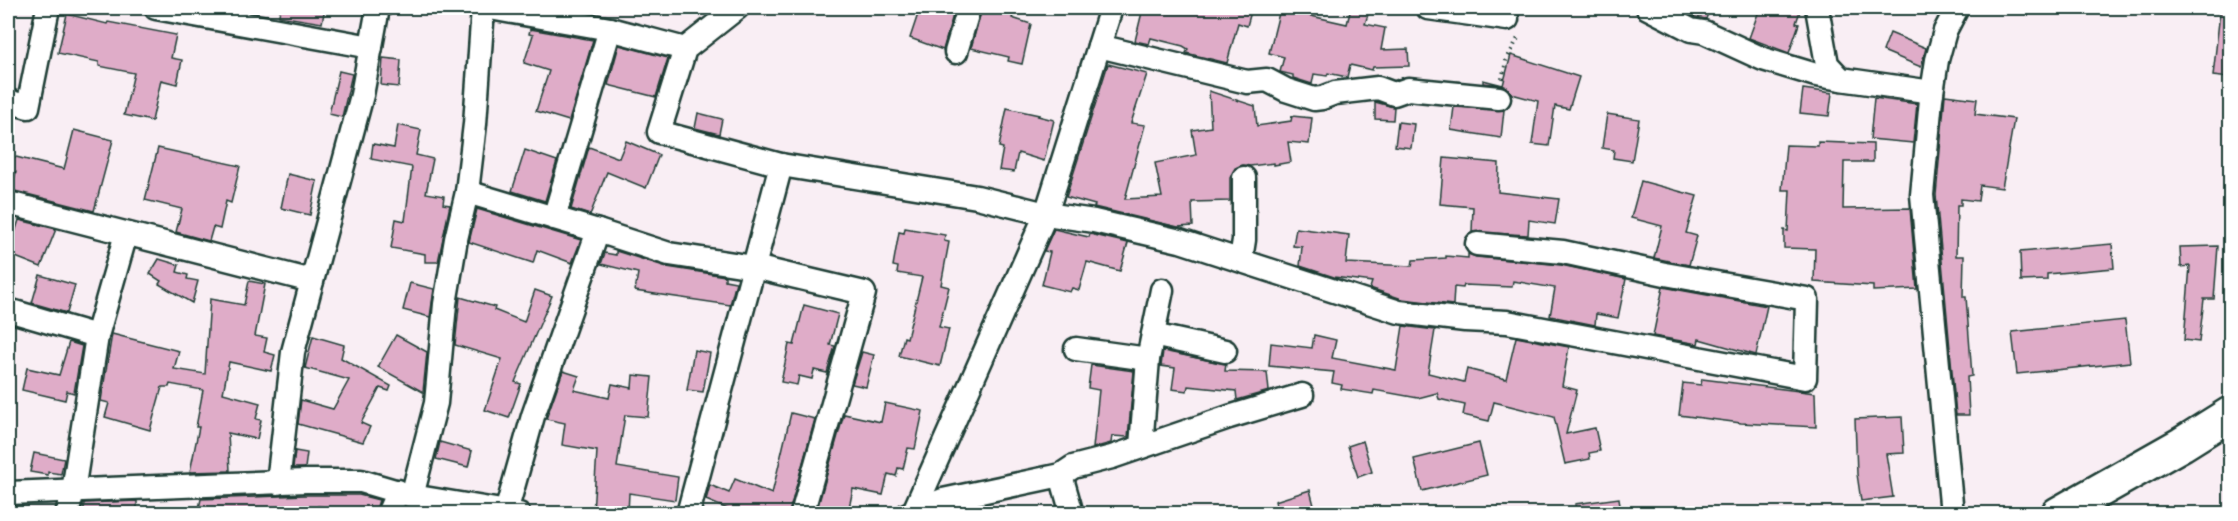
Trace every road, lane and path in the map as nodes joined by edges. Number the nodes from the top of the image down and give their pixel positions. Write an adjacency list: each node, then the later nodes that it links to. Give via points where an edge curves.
1 (48, 8): 22 (street, via 28,107)
2 (156, 8): 16 (street)
3 (378, 8): 16 (street)
4 (483, 8): 25 (street)
5 (490, 8): 14 (street)
6 (737, 8): 17 (street)
7 (969, 8): 18 (street)
8 (1111, 8): 15 (street)
9 (1428, 8): 13 (street)
10 (1648, 8): 19 (street, via 1763,59)
11 (1817, 8): 19 (street, via 1827,64)
12 (1957, 8): 20 (street, via 1945,31)
13 (1507, 19): 21 (path, via 1520,33 1506,61)
14 (610, 29): 17 (street); 28 (street)
15 (1098, 46): 21 (street, via 1247,82 1267,80 1314,99 1378,88 1394,94 1408,88); 27 (street)
16 (371, 47): 34 (street, via 362,95)
17 (685, 49): 23 (street, via 658,132)
18 (956, 52)
19 (1841, 79): 20 (street)
20 (1932, 92): 58 (street, via 1922,205)
21 (1499, 98)
22 (8, 101)
23 (781, 165): 27 (street, via 977,197); 33 (street)
24 (1244, 178): 32 (street)
25 (467, 192): 28 (street); 49 (street, via 445,304 436,403)
26 (8, 203): 30 (street)
27 (1046, 214): 32 (street, via 1169,238); 50 (street)
28 (554, 218): 29 (street)
29 (598, 231): 33 (street, via 669,254); 54 (street, via 533,416)
30 (126, 234): 34 (street); 38 (street)
31 (1477, 244): 32 (street, via 1563,252 1807,299 1805,378 1507,322 1399,312)
32 (1241, 260)
33 (754, 267): 55 (street); 56 (street, via 864,293)
34 (312, 281): 46 (street, via 293,352)
35 (1162, 290): 37 (street)
36 (8, 310): 38 (street)
37 (1153, 335): 40 (street); 41 (street)
38 (97, 336): 47 (street)
39 (1076, 349): 41 (street)
40 (1224, 351)
41 (1148, 359): 44 (street)
42 (1302, 395): 44 (street)
43 (2230, 414): 51 (highway)
44 (1142, 446): 45 (street, via 1073,467)
45 (1062, 475): 50 (street, via 1001,486); 57 (street)
46 (278, 483): 47 (street); 49 (street, via 360,481)
47 (73, 491): 48 (street); 52 (street)
48 (8, 493)
49 (405, 494): 53 (street); 54 (street)
50 (912, 511)
51 (2065, 512)
52 (67, 513)
53 (388, 513)
54 (513, 513)
55 (688, 513)
56 (802, 513)
57 (1072, 513)
58 (1952, 513)

